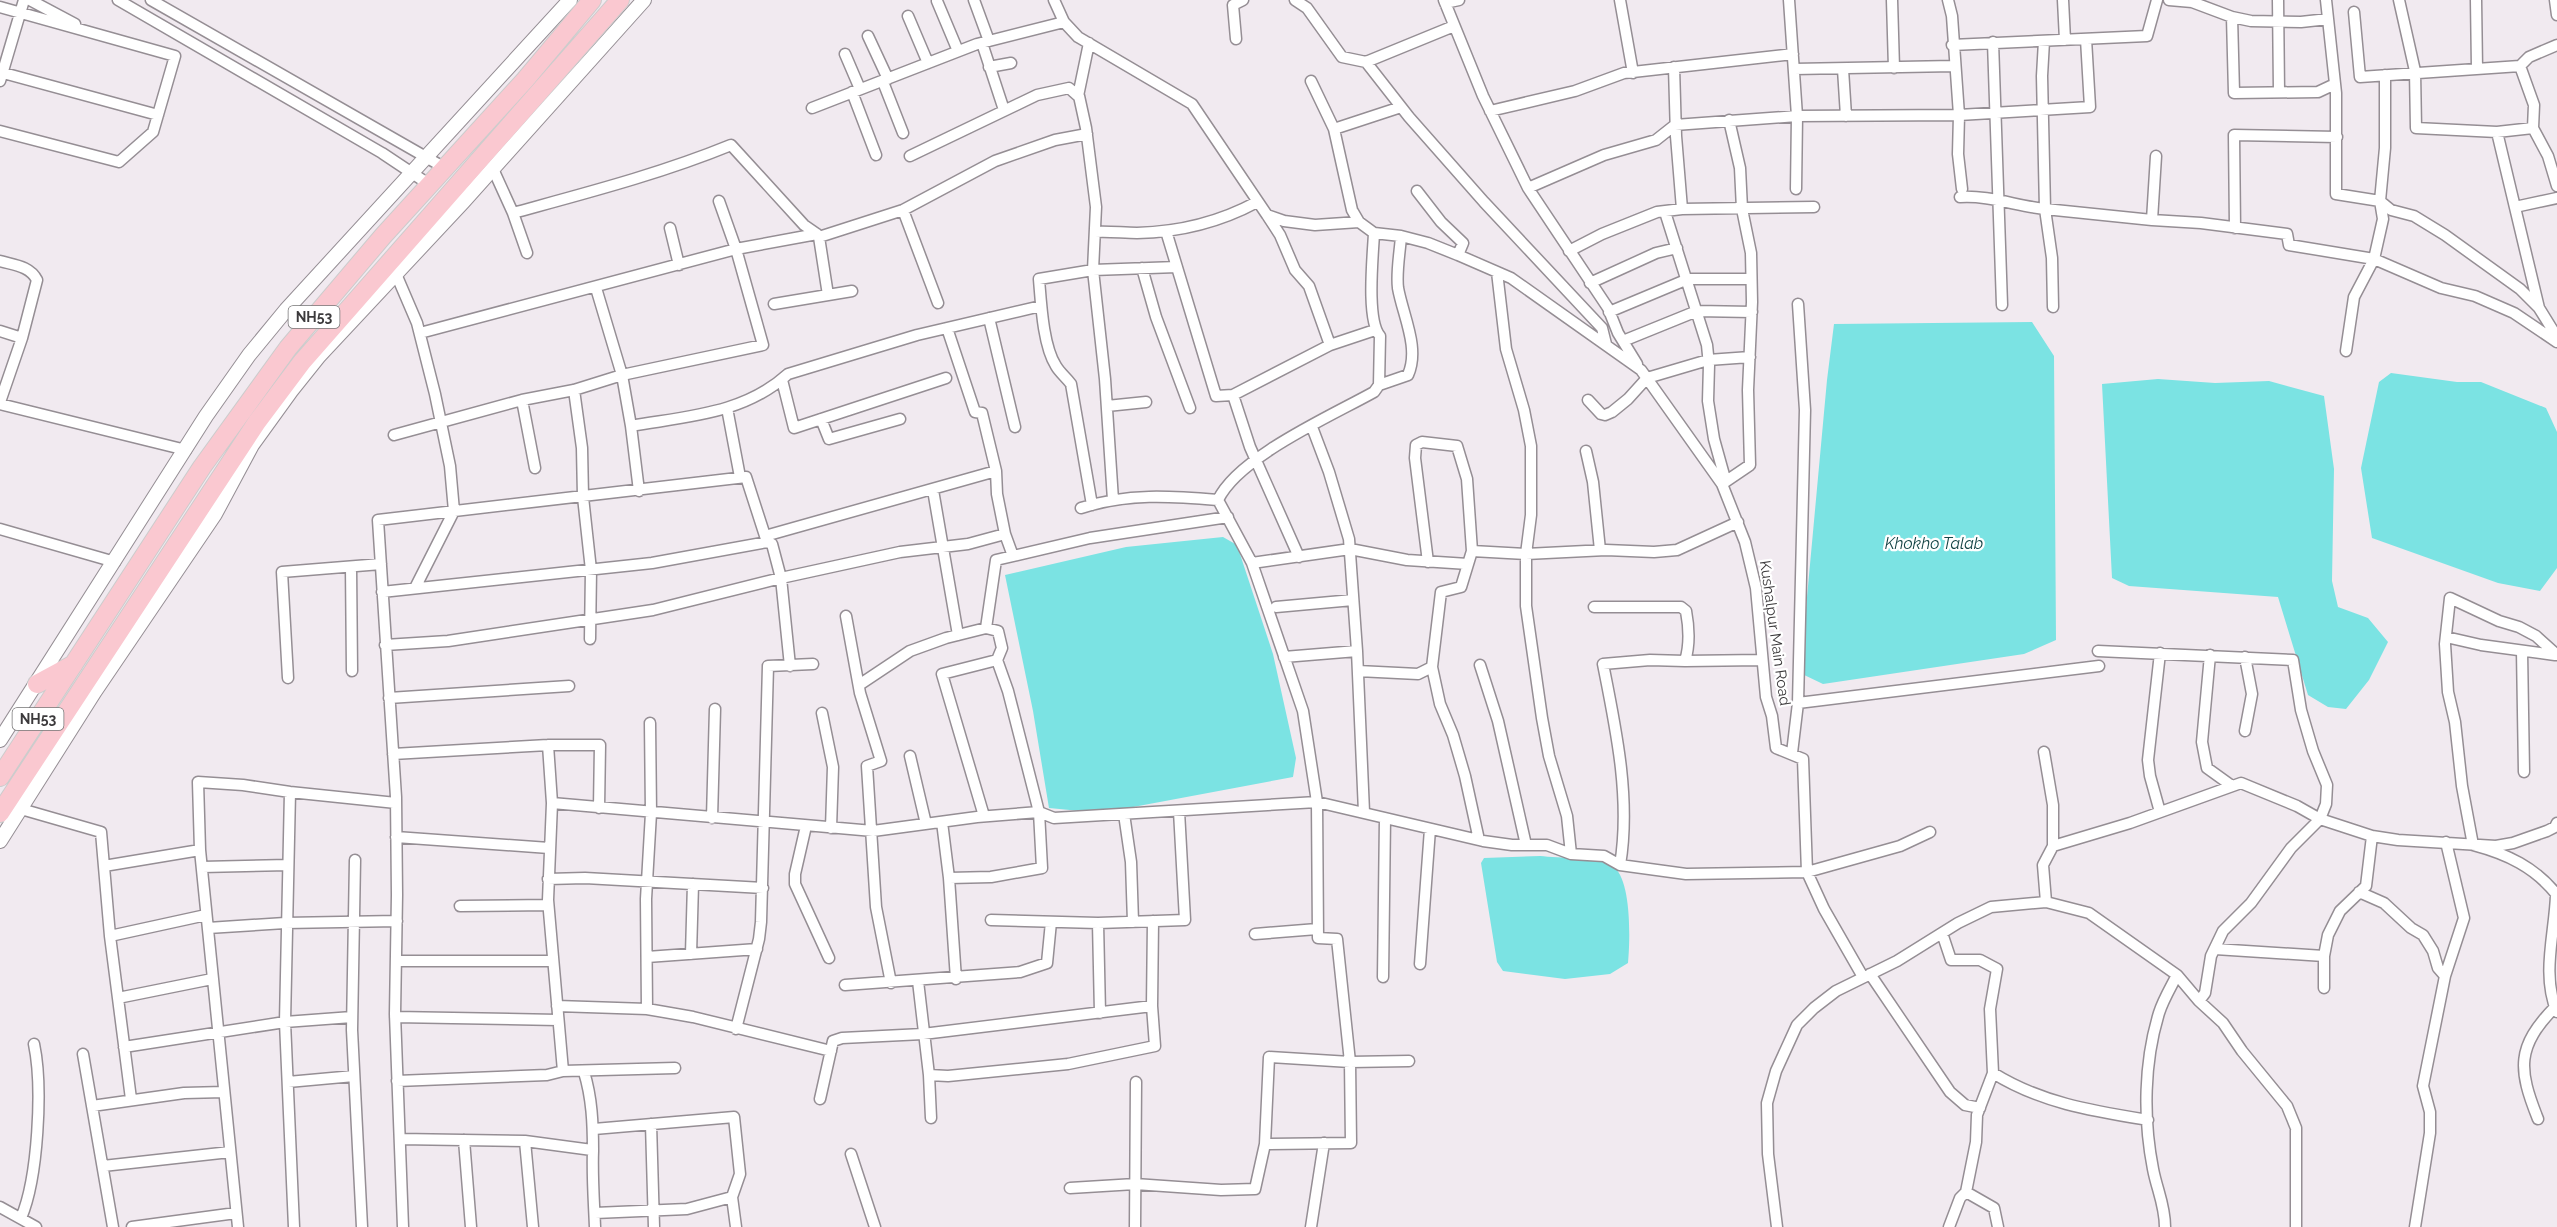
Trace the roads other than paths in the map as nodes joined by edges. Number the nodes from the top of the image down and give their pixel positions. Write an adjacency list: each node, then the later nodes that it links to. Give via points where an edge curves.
1 (24, 0): 32 (street)
2 (30, 0): 40 (street)
3 (118, 0): 100 (street)
4 (151, 0): 97 (street)
5 (570, 0): 97 (street)
6 (592, 0): 98 (highway, NH53)
7 (620, 0): 237 (highway, NH53, via 302,362 257,422)
8 (644, 0): 99 (street)
9 (974, 0): 46 (street)
10 (1054, 0): 37 (street)
11 (1243, 0): 42 (street, via 1233,5)
12 (1295, 0): 28 (street)
13 (1459, 0): 27 (street)
14 (1620, 0): 66 (street)
15 (1792, 0): 53 (street)
16 (1892, 0): 61 (street)
17 (1948, 0): 49 (street)
18 (2062, 0): 44 (street)
19 (2157, 0): 43 (street, via 2147,36)
20 (2169, 0): 29 (street)
21 (2278, 0): 38 (street)
22 (2326, 0): 36 (street)
23 (2399, 0): 65 (street)
24 (2476, 0): 62 (street)
25 (2555, 0): 33 (street)
26 (937, 1): 51 (street)
27 (1444, 2): 39 (street)
28 (1311, 4): 54 (street, via 1342,57)
29 (2205, 4): 35 (street)
30 (0, 7): 32 (street)
31 (2354, 12): 68 (street, via 2360,77)
32 (20, 13): 40 (street); 67 (street)
33 (2557, 15)
34 (908, 16): 55 (street)
35 (2232, 17): 38 (street); 73 (street, via 2234,93)
36 (2328, 19): 38 (street); 71 (street)
37 (1064, 22): 46 (street); 48 (street)
38 (2280, 22): 73 (street)
39 (1454, 26): 54 (street); 78 (street)
40 (90, 33): 81 (street, via 175,56)
41 (868, 36): 69 (street)
42 (1236, 39)
43 (2086, 39): 44 (street); 79 (street, via 2090,107)
44 (2065, 40): 45 (street)
45 (2044, 41): 47 (street); 79 (street)
46 (986, 42): 51 (street); 59 (street)
47 (1993, 42): 49 (street); 80 (street)
48 (1089, 43): 74 (street); 109 (street, via 1192,104)
49 (1952, 45): 57 (street)
50 (2557, 45): 58 (street, via 2529,57)
51 (958, 51): 55 (street)
52 (846, 54): 72 (street)
53 (1793, 54): 60 (street); 63 (street)
54 (1366, 62): 75 (street)
55 (928, 63): 69 (street)
56 (1011, 63): 59 (street)
57 (1954, 66): 61 (street); 82 (street)
58 (2520, 66): 62 (street); 87 (street, via 2534,105)
59 (989, 67): 77 (street)
60 (1674, 67): 66 (street); 86 (street)
61 (1894, 68): 64 (street)
62 (2477, 68): 65 (street)
63 (1794, 69): 64 (street); 83 (street)
64 (1842, 69): 84 (street)
65 (2415, 71): 68 (street); 90 (street, via 2416,128)
66 (1634, 73): 78 (street, via 1624,73 1575,92)
67 (1, 75): 81 (street)
68 (2385, 75): 108 (street)
69 (886, 80): 72 (street); 91 (street)
70 (1311, 81): 88 (street)
71 (2335, 84): 73 (street, via 2318,92); 93 (street)
72 (856, 90): 76 (street); 94 (street)
73 (2279, 91)
74 (1078, 96): 77 (street, via 1069,88 1037,95); 92 (street)
75 (1401, 107): 88 (street); 166 (street, via 1602,328)
76 (812, 108)
77 (1004, 110): 95 (street)
78 (1490, 111): 103 (street)
79 (2043, 111): 80 (street); 115 (street)
80 (1996, 113): 82 (street); 110 (street)
81 (158, 115): 89 (street, via 153,132 119,162)
82 (1959, 115): 84 (street); 110 (street, via 1961,193)
83 (1797, 116): 84 (street); 85 (street); 104 (street)
84 (1846, 116)
85 (1729, 120): 86 (street); 114 (street, via 1740,168)
86 (1675, 125): 103 (street, via 1656,140 1604,155); 113 (street)
87 (2534, 128): 90 (street); 102 (street)
88 (1334, 129): 121 (street, via 1352,210)
89 (0, 131)
90 (2497, 132): 112 (street)
91 (903, 133)
92 (1087, 134): 116 (street, via 1055,140 995,161); 125 (street, via 1096,207)
93 (2337, 136): 108 (street, via 2336,195); 123 (street, via 2235,135)
94 (876, 155)
95 (910, 156)
96 (2156, 156): 120 (street)
97 (426, 157): 98 (street); 100 (street)
98 (445, 168): 101 (highway, NH53)
99 (493, 169): 118 (street); 141 (street)
100 (413, 173): 101 (street); 192 (street, via 249,355)
101 (430, 185): 249 (highway, NH53, via 288,348 253,394)
102 (2557, 186)
103 (1528, 188): 131 (street)
104 (1796, 189)
105 (1417, 191): 133 (street, via 1463,243)
106 (2557, 198): 112 (street)
107 (719, 201): 130 (street)
108 (2380, 201): 134 (street, via 2383,219); 154 (street, via 2445,235)
109 (1257, 202): 119 (street); 124 (street, via 1233,215)
110 (2000, 202): 115 (street); 151 (street)
111 (1815, 207): 114 (street)
112 (2515, 207): 154 (street)
113 (1682, 209): 114 (street); 117 (street)
114 (1742, 209): 143 (street)
115 (2045, 209): 120 (street); 153 (street)
116 (903, 210): 127 (street); 148 (street)
117 (1665, 212): 129 (street); 131 (street, via 1613,229)
118 (513, 213): 127 (street, via 634,180 731,145 804,225); 132 (street)
119 (1267, 215): 121 (street, via 1315,225); 167 (street, via 1295,270 1309,286)
120 (2152, 220): 123 (street)
121 (1359, 222): 126 (street)
122 (670, 228): 136 (street)
123 (2235, 228): 134 (street, via 2287,234 2289,245)
124 (1166, 231): 125 (street); 137 (street)
125 (1095, 232): 139 (street)
126 (1374, 233): 128 (street, Kushalpur Main Road); 160 (street, via 1371,288)
127 (818, 235): 130 (street); 147 (street)
128 (1401, 236): 133 (street, Kushalpur Main Road); 175 (street, via 1398,286 1413,364 1408,375)
129 (1677, 248): 142 (street); 144 (street, via 1656,253)
130 (736, 249): 136 (street); 172 (street, via 763,345)
131 (1569, 251): 144 (street)
132 (527, 253)
133 (1458, 255): 140 (street, Kushalpur Main Road)
134 (2374, 259): 164 (street, via 2440,288 2494,304); 168 (street, via 2354,297)
135 (0, 261): 163 (street, via 26,268 37,280)
136 (679, 265): 145 (street)
137 (1177, 267): 138 (street); 177 (street, via 1216,396)
138 (1142, 268): 139 (street); 184 (street)
139 (1093, 270): 152 (street, via 1039,279); 182 (street)
140 (1497, 272): 166 (street, Kushalpur Main Road, via 1512,278); 214 (street, via 1506,350 1531,446 1531,515)
141 (396, 274): 162 (street); 257 (street, via 319,356 252,445 215,514)
142 (1688, 279): 143 (street); 155 (street); 156 (street)
143 (1751, 279): 157 (street)
144 (1590, 283): 156 (street)
145 (596, 288): 162 (street); 172 (street)
146 (852, 291): 147 (street)
147 (828, 295): 149 (street)
148 (938, 303)
149 (774, 304)
150 (1798, 304): 263 (street, via 1805,410)
151 (2002, 304)
152 (1041, 306): 158 (street); 202 (street, via 1053,360 1071,384 1086,506)
153 (2053, 307)
154 (2539, 308): 164 (street)
155 (1697, 311): 157 (street); 165 (street); 170 (street)
156 (1609, 312): 165 (street)
157 (1752, 312): 169 (street)
158 (989, 318): 159 (street); 189 (street)
159 (947, 328): 174 (street, via 788,374); 196 (street, via 975,412 982,413)
160 (1375, 330): 167 (street); 175 (street, via 1380,336)
161 (0, 331): 163 (street)
162 (420, 333): 187 (street)
163 (22, 338): 181 (street)
164 (2557, 340)
165 (1623, 341): 171 (street)
166 (1606, 344): 171 (street, Kushalpur Main Road)
167 (1330, 345): 177 (street)
168 (2346, 351)
169 (1750, 357): 170 (street); 198 (street, via 1750,465)
170 (1708, 360): 171 (street); 198 (street, via 1708,401 1724,475)
171 (1644, 374): 179 (street, via 1628,399 1612,412 1601,414); 198 (street, Kushalpur Main Road)
172 (621, 375): 176 (street); 188 (street)
173 (946, 378): 185 (street)
174 (782, 380): 183 (street, via 745,403); 185 (street, via 794,428)
175 (1379, 385): 190 (street, via 1374,392)
176 (574, 390): 178 (street); 201 (street, via 582,448)
177 (1233, 395): 194 (street)
178 (522, 400): 187 (street); 195 (street)
179 (1588, 400)
180 (1146, 402): 182 (street)
181 (0, 403): 192 (street)
182 (1107, 406): 202 (street)
183 (727, 408): 188 (street); 197 (street)
184 (1190, 408)
185 (821, 418): 186 (street, via 829,439)
186 (900, 419)
187 (441, 422): 191 (street); 204 (street)
188 (631, 426): 200 (street)
189 (1016, 427)
190 (1312, 427): 194 (street); 211 (street)
191 (394, 435)
192 (186, 450): 217 (street)
193 (1586, 451): 212 (street)
194 (1255, 458): 203 (street, via 1225,486); 216 (street)
195 (536, 468)
196 (996, 471): 199 (street); 208 (street)
197 (740, 477): 200 (street); 209 (street, via 746,477)
198 (1722, 484): 206 (street, Kushalpur Main Road)
199 (933, 490): 209 (street); 210 (street)
200 (639, 491): 201 (street)
201 (583, 497): 204 (street); 223 (street)
202 (1113, 500): 203 (street, via 1159,495)
203 (1218, 500): 205 (street)
204 (454, 511): 220 (street, via 378,520); 225 (street)
205 (1228, 518): 215 (street, via 1090,538); 219 (street)
206 (1738, 522): 212 (street, via 1677,550); 247 (street, Kushalpur Main Road, via 1756,588)
207 (0, 528): 217 (street)
208 (1005, 534): 210 (street); 215 (street)
209 (766, 539): 223 (street, via 651,563); 224 (street, via 772,544)
210 (943, 547): 224 (street, via 900,552); 233 (street)
211 (1350, 549): 216 (street); 218 (street); 227 (street)
212 (1600, 550): 214 (street)
213 (1472, 551): 214 (street); 218 (street, via 1467,479 1457,446 1422,442 1416,446 1415,458); 221 (street)
214 (1526, 554): 313 (street, via 1526,606 1542,718 1567,816)
215 (1013, 556): 232 (street, via 996,560)
216 (1299, 557): 219 (street)
217 (115, 562): 259 (street)
218 (1428, 562): 221 (street)
219 (1252, 563): 244 (street)
220 (381, 564): 222 (street); 226 (street)
221 (1468, 564): 254 (street, via 1461,587 1441,592)
222 (351, 567): 255 (street); 258 (street, via 282,572)
223 (591, 570): 225 (street); 231 (street)
224 (781, 578): 231 (street, via 653,610); 252 (street)
225 (415, 588): 226 (street)
226 (382, 591): 236 (street)
227 (1353, 600): 228 (street); 238 (street)
228 (1276, 607)
229 (1594, 607): 248 (street, via 1681,607 1687,619 1689,648)
230 (846, 616): 260 (street)
231 (590, 620): 235 (street); 236 (street, via 448,641)
232 (986, 628): 233 (street); 246 (street, via 998,631 1002,648)
233 (958, 635): 260 (street, via 910,651)
234 (2446, 637): 240 (street); 242 (street, via 2450,598 2536,636); 308 (street, via 2448,692)
235 (590, 639)
236 (385, 645): 262 (street)
237 (109, 647): 257 (highway); 287 (highway, NH53)
238 (1357, 651): 244 (street); 256 (street)
239 (2097, 651): 241 (street)
240 (2522, 651): 242 (street); 274 (street)
241 (2160, 653): 243 (street); 286 (street, via 2148,760)
242 (2557, 655)
243 (2210, 656): 245 (street); 276 (street, via 2202,742 2207,768)
244 (1284, 657): 278 (street, via 1303,711)
245 (2245, 657): 267 (street, via 2252,693); 293 (street, via 2293,660 2301,710 2327,784)
246 (997, 660): 284 (street); 290 (street, via 942,674)
247 (1761, 660): 248 (street); 271 (street, Kushalpur Main Road, via 1776,748)
248 (1685, 661): 316 (street, via 1603,664 1620,765 1624,841)
249 (75, 663): 259 (highway); 275 (highway, NH53)
250 (813, 664): 252 (street)
251 (1480, 665): 309 (street, via 1498,721)
252 (790, 666): 295 (street, via 768,666)
253 (2098, 666): 263 (street)
254 (1432, 667): 256 (street, via 1418,674); 305 (street, via 1440,704 1465,776)
255 (352, 671)
256 (1358, 671): 285 (street)
257 (107, 673): 282 (street)
258 (288, 678)
259 (37, 684): 268 (street)
260 (859, 685): 301 (street, via 881,761 867,766)
261 (569, 686): 262 (street)
262 (389, 698): 272 (street)
263 (1798, 703): 271 (street)
264 (716, 710): 291 (street)
265 (822, 713): 299 (street, via 833,766)
266 (650, 723): 288 (street)
267 (2245, 731)
268 (0, 740)
269 (548, 745): 272 (street); 280 (street); 281 (street, via 600,745)
270 (2044, 752): 310 (street, via 2053,805)
271 (1792, 753): 319 (street, Kushalpur Main Road, via 1803,759)
272 (393, 754): 279 (street)
273 (910, 756): 297 (street)
274 (2524, 772)
275 (1, 776)
276 (2232, 786): 286 (street); 293 (street, via 2241,783)
277 (290, 792): 279 (street); 312 (street, via 198,782); 315 (street)
278 (1317, 802): 283 (street); 285 (street); 340 (street)
279 (396, 803): 304 (street)
280 (552, 803): 281 (street); 311 (street)
281 (599, 808): 288 (street)
282 (21, 809): 306 (street); 317 (street, via 101,832)
283 (1179, 811): 289 (street); 333 (street, via 1185,920)
284 (1039, 812): 289 (street, via 1054,818); 290 (street); 320 (street, via 1042,868 991,877)
285 (1364, 812): 292 (street)
286 (2160, 812): 310 (street)
287 (0, 813)
288 (651, 813): 291 (street); 322 (street)
289 (1124, 814): 336 (street)
290 (984, 816): 294 (street)
291 (712, 818): 295 (street)
292 (1385, 818): 300 (street); 356 (street)
293 (2320, 819): 303 (street); 345 (street, via 2223,931)
294 (942, 822): 297 (street); 320 (street)
295 (765, 823): 298 (street); 324 (street)
296 (2557, 823): 308 (street, via 2547,831 2513,843)
297 (926, 824): 301 (street)
298 (806, 826): 299 (street); 349 (street, via 795,884)
299 (831, 828): 301 (street)
300 (1430, 829): 305 (street); 352 (street)
301 (873, 831): 360 (street, via 876,907)
302 (1930, 832): 319 (street, via 1900,846)
303 (2372, 836): 307 (street); 325 (street, via 2366,886)
304 (396, 837): 311 (street); 332 (street)
305 (1479, 840): 309 (street)
306 (0, 841)
307 (2446, 842): 308 (street); 355 (street, via 2464,918)
308 (2473, 844): 326 (street, via 2504,853 2551,886)
309 (1526, 845): 313 (street, via 1547,845)
310 (2053, 846): 327 (street, via 2043,865)
311 (549, 848): 321 (street)
312 (200, 850): 317 (street); 318 (street)
313 (1571, 854): 316 (street, via 1604,856)
314 (356, 860): 334 (street)
315 (288, 865): 318 (street); 337 (street)
316 (1620, 865): 319 (street, via 1686,874)
317 (104, 866): 343 (street)
318 (202, 867): 330 (street)
319 (1807, 872): 353 (street, via 1834,928)
320 (949, 878): 358 (street)
321 (548, 879): 322 (street); 328 (street)
322 (647, 882): 323 (street); 348 (street)
323 (693, 884): 324 (street); 346 (street)
324 (763, 888): 344 (street)
325 (2359, 892): 347 (street, via 2340,911 2328,935); 355 (street, via 2384,903 2410,928 2423,934)
326 (2557, 895): 368 (street, via 2550,964)
327 (2046, 902): 341 (street, via 1991,907); 354 (street, via 2089,913)
328 (548, 905): 329 (street); 351 (street)
329 (460, 906)
330 (206, 915): 339 (street); 343 (street)
331 (991, 920): 335 (street)
332 (397, 921): 334 (street); 350 (street)
333 (1153, 921): 336 (street); 366 (street)
334 (354, 922): 337 (street); 370 (street)
335 (1051, 922): 338 (street); 358 (street, via 1047,963 1020,972)
336 (1133, 922): 338 (street)
337 (285, 923): 339 (street); 373 (street)
338 (1098, 923): 369 (street)
339 (208, 928): 357 (street)
340 (1317, 929): 342 (street); 382 (street, via 1318,938 1337,939)
341 (1942, 933): 353 (street); 386 (street, via 1951,960 1980,960 1997,969 1990,1009)
342 (1256, 934)
343 (110, 936): 363 (street)
344 (757, 949): 346 (street); 374 (street)
345 (2215, 949): 347 (street); 364 (street, via 2205,993)
346 (691, 954): 348 (street)
347 (2324, 956): 362 (street)
348 (647, 957): 367 (street)
349 (829, 958)
350 (396, 960): 351 (street); 371 (street)
351 (553, 961): 365 (street)
352 (1420, 964)
353 (1867, 975): 396 (street, via 1950,1092 1965,1105); 435 (street, via 1825,999 1797,1025 1776,1071 1767,1103 1766,1125)
354 (2178, 975): 364 (street); 399 (street, via 2160,1011 2147,1065)
355 (2445, 976): 440 (street, via 2423,1086 2430,1112 2430,1133)
356 (1383, 977)
357 (212, 979): 363 (street); 375 (street)
358 (956, 979): 359 (street)
359 (918, 981): 360 (street); 376 (street)
360 (891, 983): 361 (street)
361 (845, 985)
362 (2324, 988)
363 (118, 998): 378 (street)
364 (2199, 1001): 439 (street, via 2223,1023 2287,1106 2296,1128)
365 (557, 1006): 367 (street); 372 (street)
366 (1152, 1006): 369 (street); 387 (street, via 1155,1046 1150,1049 1068,1064)
367 (647, 1009): 374 (street)
368 (2556, 1009): 398 (street, via 2537,1025 2524,1053 2525,1086)
369 (1100, 1013): 376 (street)
370 (352, 1017): 373 (street); 388 (street)
371 (395, 1017): 372 (street); 389 (street)
372 (558, 1020): 384 (street)
373 (285, 1022): 375 (street); 390 (street)
374 (736, 1029): 379 (street)
375 (219, 1032): 378 (street); 392 (street)
376 (923, 1034): 379 (street, via 842,1038 833,1041); 387 (street)
377 (34, 1044): 419 (street, via 37,1059 33,1170)
378 (124, 1047): 393 (street)
379 (831, 1051): 394 (street)
380 (83, 1054): 395 (street)
381 (1409, 1061): 382 (street)
382 (1350, 1062): 405 (street, via 1351,1143); 406 (street, via 1269,1057)
383 (675, 1068): 385 (street)
384 (563, 1071): 385 (street); 389 (street, via 547,1075)
385 (584, 1072): 401 (street)
386 (1993, 1073): 396 (street); 399 (street, via 2018,1089 2070,1107)
387 (929, 1075): 397 (street)
388 (354, 1076): 390 (street); 425 (street)
389 (398, 1081): 402 (street)
390 (288, 1082): 424 (street)
391 (1136, 1082): 411 (street)
392 (225, 1092): 393 (street); 408 (street)
393 (130, 1099): 395 (street)
394 (820, 1099)
395 (92, 1106): 410 (street)
396 (1980, 1108): 413 (street)
397 (931, 1118)
398 (2538, 1119)
399 (2148, 1120): 438 (street)
400 (651, 1124): 401 (street); 414 (street, via 734,1117 740,1174); 416 (street)
401 (594, 1128): 407 (street)
402 (400, 1139): 403 (street); 426 (street)
403 (464, 1140): 404 (street); 427 (street)
404 (525, 1141): 407 (street); 428 (street)
405 (1324, 1143): 406 (street); 434 (street)
406 (1265, 1144): 411 (street, via 1255,1189)
407 (592, 1150): 417 (street)
408 (230, 1152): 410 (street); 418 (street)
409 (851, 1154): 432 (street)
410 (103, 1166): 421 (street)
411 (1135, 1184): 412 (street); 433 (street)
412 (1070, 1188)
413 (1966, 1192): 436 (street); 437 (street, via 1994,1208)
414 (732, 1197): 416 (street, via 687,1209); 431 (street)
415 (0, 1207): 419 (street)
416 (653, 1210): 417 (street); 430 (street)
417 (595, 1213): 429 (street)
418 (236, 1214): 422 (street); 423 (street)
419 (21, 1218): 420 (street)
420 (36, 1227)
421 (113, 1227)
422 (132, 1227)
423 (238, 1227)
424 (294, 1227)
425 (362, 1227)
426 (403, 1227)
427 (471, 1227)
428 (533, 1227)
429 (595, 1227)
430 (654, 1227)
431 (736, 1227)
432 (875, 1227)
433 (1135, 1227)
434 (1311, 1227)
435 (1777, 1227)
436 (1949, 1227)
437 (1998, 1227)
438 (2165, 1227)
439 (2296, 1227)
440 (2415, 1227)

